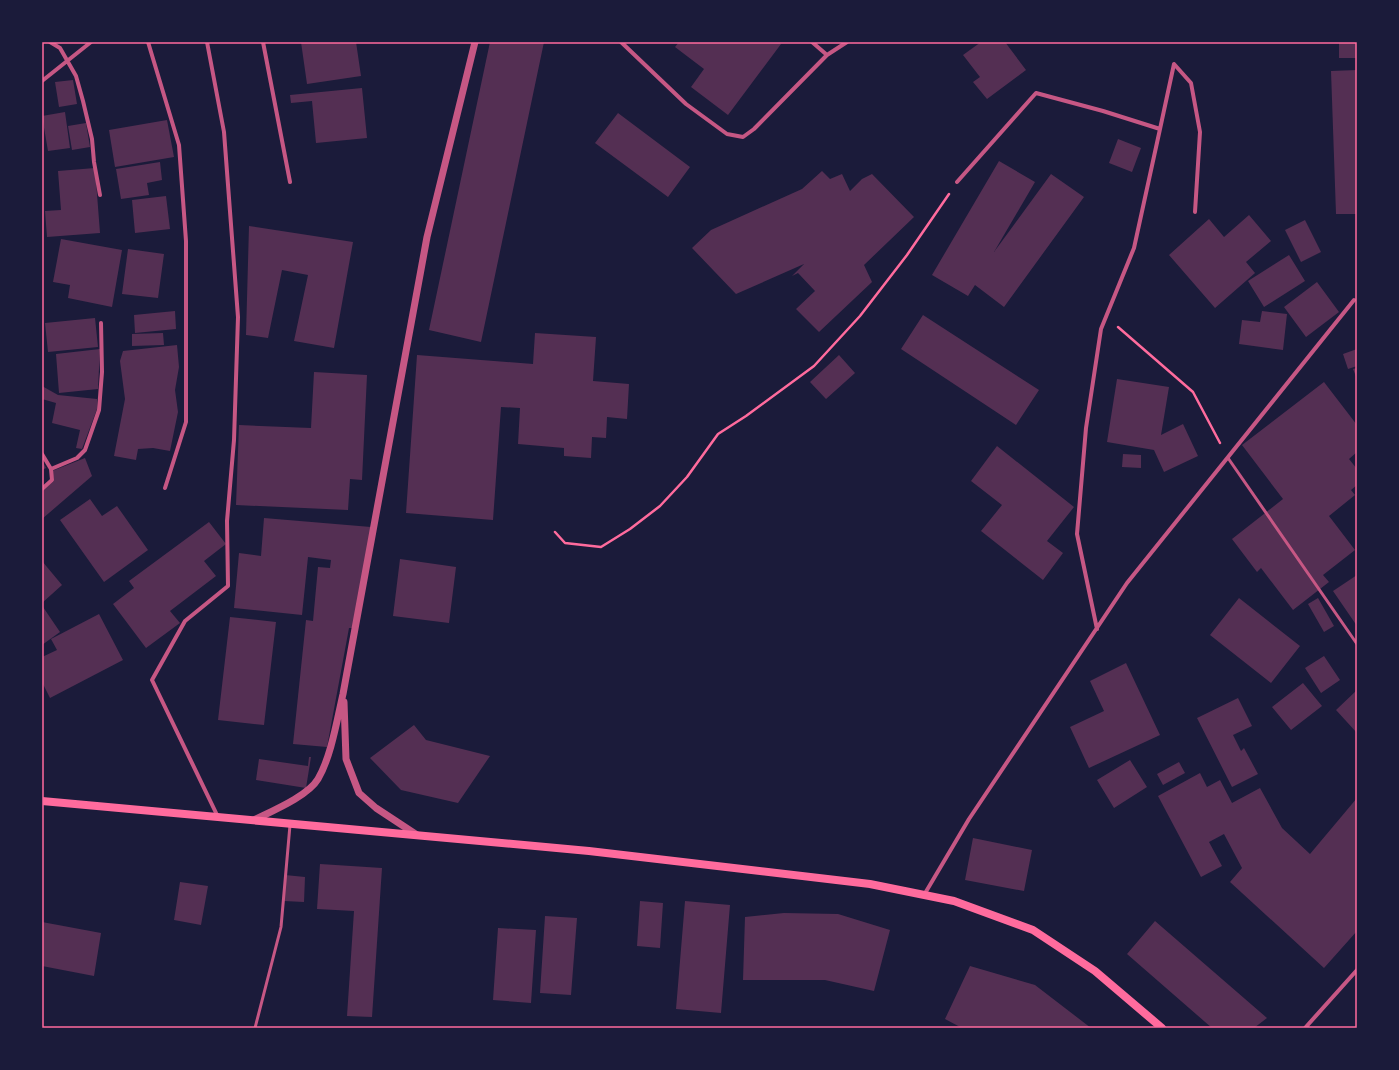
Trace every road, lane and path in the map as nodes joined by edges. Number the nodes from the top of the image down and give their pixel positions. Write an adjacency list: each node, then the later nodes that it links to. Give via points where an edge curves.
1 (50, 42): 11 (street, via 60,48)
2 (91, 42): 11 (street)
3 (148, 42): 24 (street, via 178,145 186,241 186,422)
4 (207, 42): 31 (street, via 224,132 238,317 234,440 227,521 228,586 185,621 152,680)
5 (263, 42): 14 (street)
6 (475, 42): 29 (street, via 427,237)
7 (621, 42): 10 (street, via 686,104 727,134 743,137)
8 (812, 42): 10 (street)
9 (847, 42): 10 (street)
10 (828, 55)
11 (67, 62): 12 (street); 16 (street, via 76,76 83,101 92,139)
12 (42, 81)
13 (1160, 129): 15 (street, via 1036,93); 17 (street, via 1174,64 1191,83 1200,132); 19 (street, via 1134,248)
14 (290, 182)
15 (957, 182): 26 (path, via 907,255 860,316 814,366 718,434 687,477 660,506 601,547 565,543)
16 (100, 196)
17 (1195, 212)
18 (1354, 300): 22 (street)
19 (1106, 317): 22 (path, via 1193,392); 27 (street, via 1101,329 1086,428 1077,534)
20 (101, 323): 23 (street, via 100,410 85,450 77,458)
21 (42, 454): 23 (street)
22 (1228, 458): 27 (street, via 1127,583); 28 (lane)
23 (51, 469): 25 (street, via 52,480)
24 (165, 488)
25 (42, 489)
26 (555, 532)
27 (1097, 629): 35 (street, via 969,819)
28 (1357, 644)
29 (343, 694): 32 (street, via 329,752 318,780 301,795); 34 (street, via 346,759 359,793 376,808)
30 (42, 801): 31 (main road)
31 (218, 817): 32 (main road)
32 (254, 820): 33 (main road)
33 (290, 824): 34 (main road); 37 (lane, via 281,927)
34 (417, 835): 35 (main road, via 605,852 870,884)
35 (924, 895): 38 (main road, via 954,901 1033,930 1095,971)
36 (1357, 970): 39 (street)
37 (255, 1028)
38 (1162, 1028)
39 (1305, 1028)

